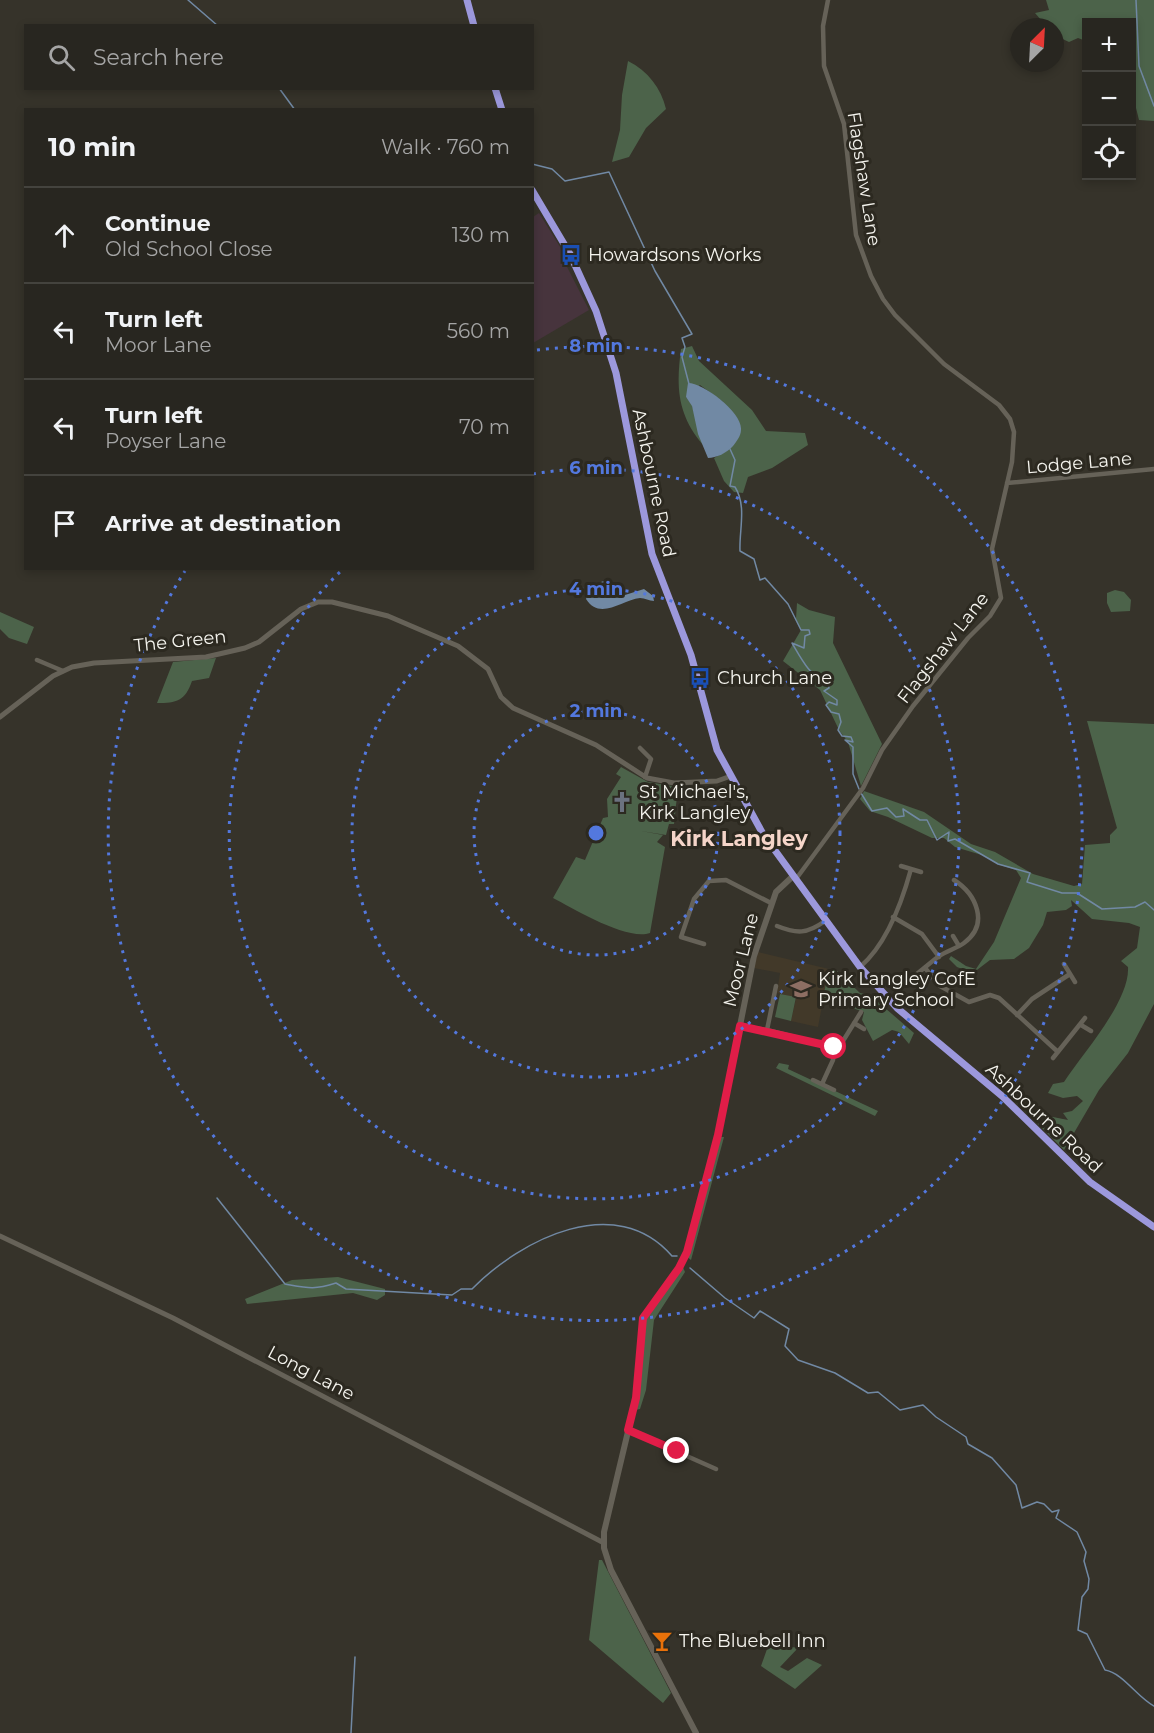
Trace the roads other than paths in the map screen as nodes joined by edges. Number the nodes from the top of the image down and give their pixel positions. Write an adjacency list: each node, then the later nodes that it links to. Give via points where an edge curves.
1 (467, 0): 3 (highway)
2 (828, 0): 8 (street, Flagshaw Lane, via 823,26 825,66 844,124 851,200 861,251 883,299 895,315 944,364 990,397 1010,419 1014,445)
3 (473, 24)
4 (496, 90): 5 (highway)
5 (501, 108)
6 (534, 193): 15 (highway, Ashbourne Road, via 580,272 609,347 652,554 691,655 712,736)
7 (1154, 469): 8 (street, Lodge Lane)
8 (1006, 483): 20 (street, Flagshaw Lane, via 992,549 1001,598 913,706 882,750 863,788)
9 (37, 660): 10 (street)
10 (63, 671): 11 (street, The Green); 16 (street, The Green, via 94,663 206,657 245,648 259,642 301,609 318,602 347,605 431,634 481,662 501,697 513,708 596,745)
11 (0, 717)
12 (640, 748): 14 (street)
13 (658, 754): 14 (street)
14 (651, 759): 16 (street)
15 (731, 776): 16 (street, via 717,781 674,783); 20 (highway, Ashbourne Road)
16 (645, 777)
17 (901, 866): 18 (street)
18 (911, 869): 19 (street); 25 (street)
19 (921, 872)
20 (794, 878): 24 (main road, Moor Lane, via 776,892); 26 (highway, Ashbourne Road)
21 (954, 880): 23 (street)
22 (980, 894): 23 (street)
23 (974, 898): 30 (street, via 978,922 971,936)
24 (771, 903): 29 (street, via 726,880 709,881 694,899 681,937); 44 (main road, Moor Lane, via 754,956)
25 (892, 917): 31 (street, via 922,934); 33 (street, via 874,951)
26 (825, 921): 27 (street, via 802,933); 33 (highway, Ashbourne Road)
27 (777, 926)
28 (953, 936): 30 (street)
29 (704, 944)
30 (959, 946): 31 (street)
31 (939, 957): 34 (street)
32 (1064, 964): 35 (street)
33 (860, 967): 54 (highway, Ashbourne Road, via 897,1008 1002,1096 1090,1182)
34 (925, 968): 36 (street); 40 (street, via 940,986 963,1000 972,1002 994,996)
35 (1071, 974): 37 (street); 40 (street, via 1037,996)
36 (913, 977)
37 (1075, 982)
38 (776, 986): 46 (street)
39 (861, 1012): 42 (street)
40 (1017, 1015): 49 (street)
41 (1085, 1018): 43 (street)
42 (854, 1023): 45 (street); 48 (street, via 843,1041)
43 (1081, 1025): 47 (street); 49 (street)
44 (740, 1026): 46 (street); 56 (main road, Moor Lane, via 718,1135 687,1252 643,1318 636,1398)
45 (864, 1029)
46 (767, 1030): 48 (street)
47 (1091, 1031)
48 (834, 1047): 52 (street, via 833,1060)
49 (1058, 1052): 50 (street)
50 (1053, 1058)
51 (813, 1080): 52 (street)
52 (822, 1084): 53 (street)
53 (834, 1090)
54 (1154, 1227)
55 (0, 1236): 58 (street, Long Lane, via 173,1318)
56 (628, 1430): 57 (street); 58 (main road, Moor Lane)
57 (716, 1469)
58 (604, 1543): 59 (main road, Moor Lane, via 611,1570)
59 (696, 1733)

